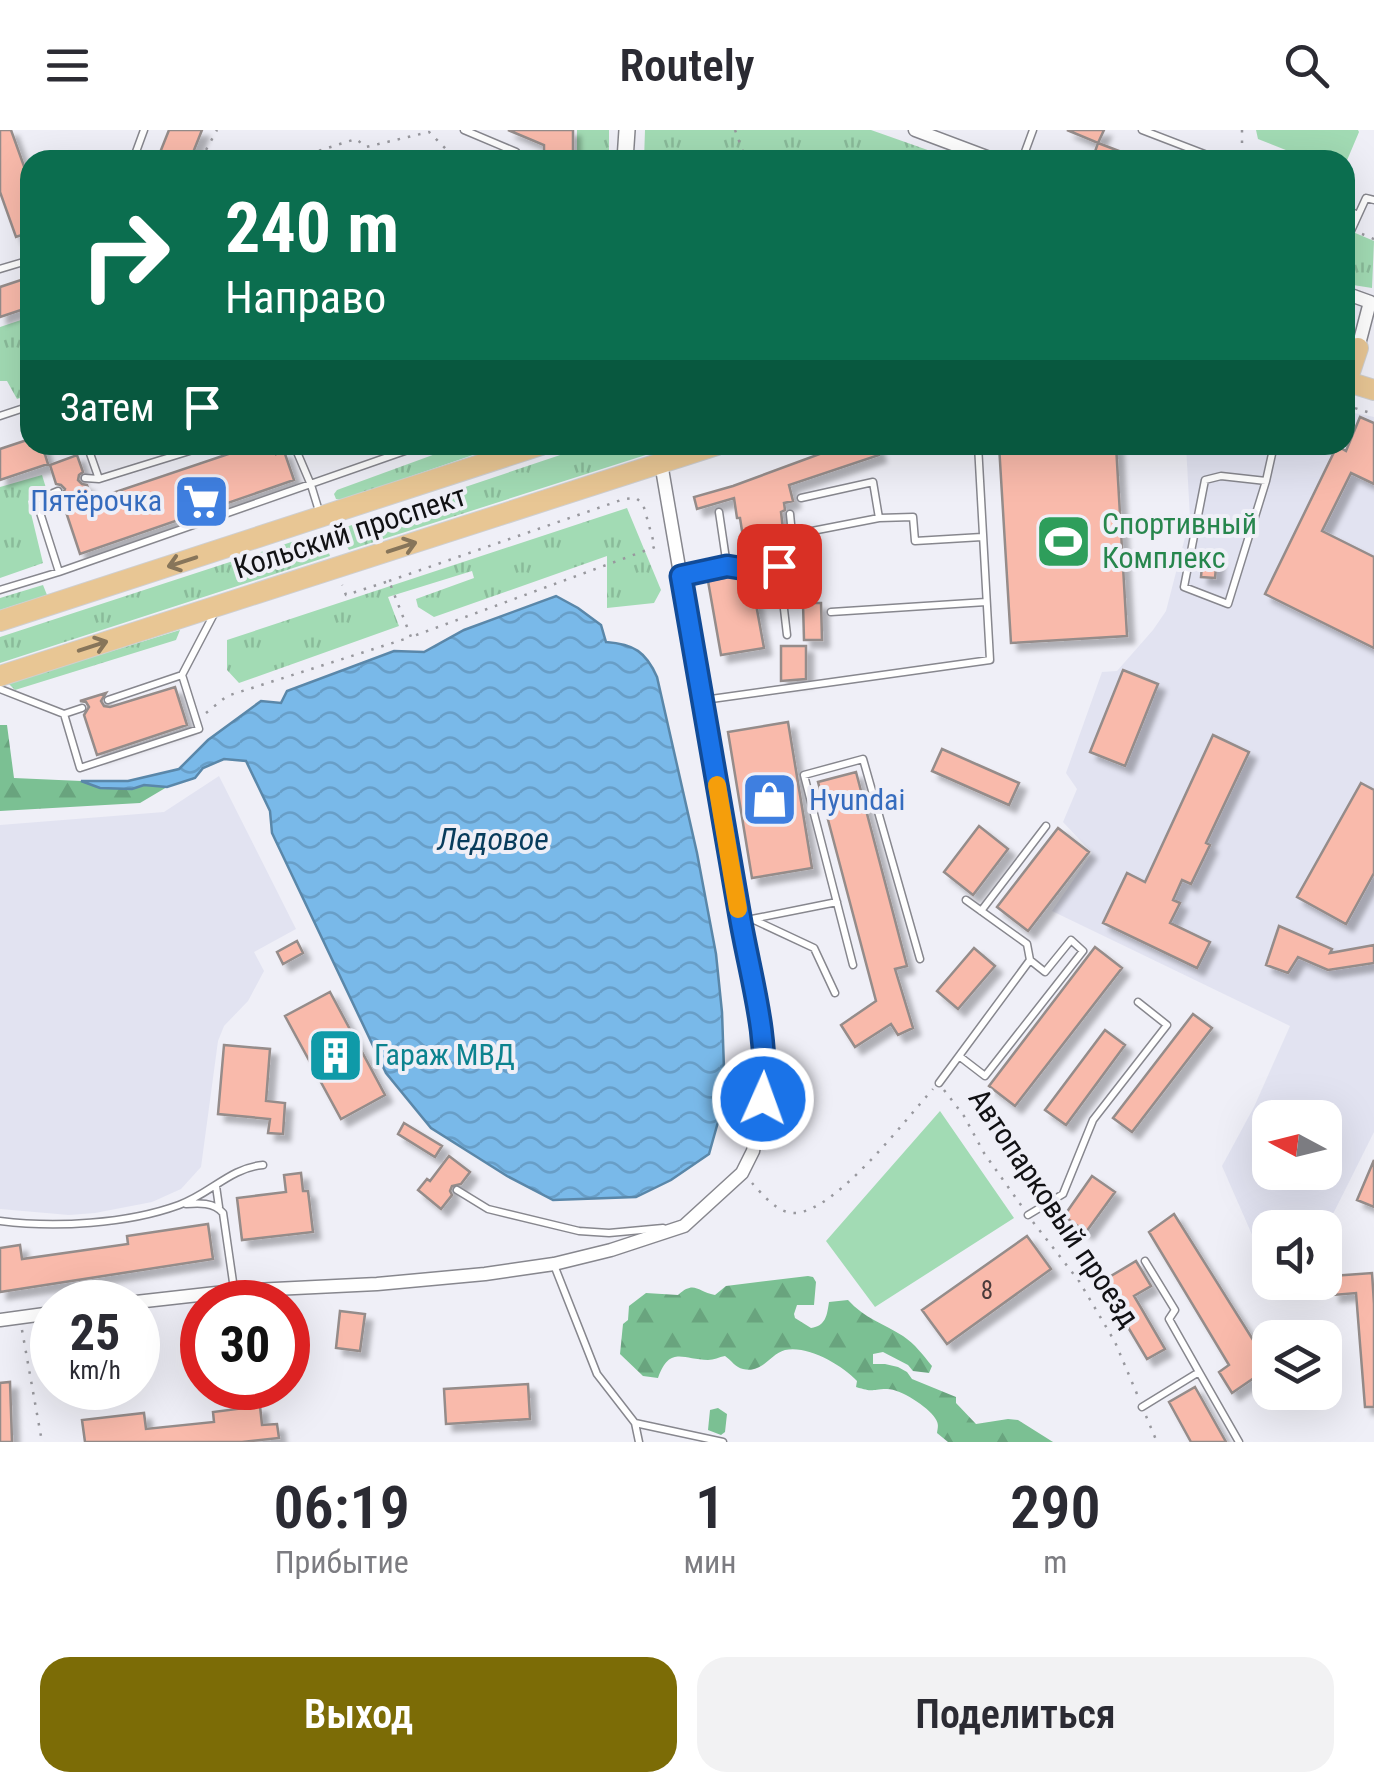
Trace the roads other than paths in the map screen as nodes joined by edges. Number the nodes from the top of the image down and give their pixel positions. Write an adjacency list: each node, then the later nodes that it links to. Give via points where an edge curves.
1 (464, 130): 4 (lane)
2 (916, 130): 5 (street)
3 (1142, 130): 6 (lane)
4 (504, 150)
5 (969, 150)
6 (1194, 150)
7 (1374, 200): 9 (lane, via 1366,198)
8 (1355, 214): 9 (lane)
9 (1358, 215): 10 (lane)
10 (1355, 222)
11 (1372, 302): 12 (street)
12 (1359, 348)
13 (90, 455): 23 (lane)
14 (178, 455): 23 (lane)
15 (298, 455): 25 (lane)
16 (394, 455): 25 (lane)
17 (510, 455): 30 (main road, Кольский проспект)
18 (687, 455): 21 (main road, Кольский проспект)
19 (978, 455): 33 (lane)
20 (1272, 455): 24 (lane)
21 (662, 463): 37 (street); 40 (main road, Кольский проспект, one-way to 21)
22 (85, 478): 23 (lane)
23 (99, 480)
24 (1266, 481): 24 (lane, via 1204,480 1184,587 1228,604)
25 (311, 484): 30 (lane); 36 (lane)
26 (58, 491): 36 (lane, via 36,500)
27 (801, 498): 31 (lane, via 873,482)
28 (719, 512): 34 (lane)
29 (790, 514): 35 (lane, via 793,564)
30 (320, 517): 42 (main road, Кольский проспект, one-way to 42)
31 (879, 518): 32 (lane); 33 (lane, via 913,517 915,541)
32 (807, 532)
33 (982, 537): 39 (lane)
34 (727, 566): 35 (lane); 37 (lane)
35 (779, 566): 43 (lane)
36 (59, 572): 38 (lane)
37 (681, 576): 48 (street)
38 (0, 590)
39 (986, 602): 41 (lane); 48 (lane, via 990,660)
40 (218, 606): 44 (lane); 45 (main road, Кольский проспект, one-way to 40)
41 (831, 612)
42 (0, 620)
43 (787, 635)
44 (182, 675): 47 (lane); 50 (lane, via 199,729 80,768)
45 (0, 676)
46 (0, 690): 50 (lane)
47 (108, 700)
48 (702, 700): 55 (street)
49 (82, 708): 50 (lane)
50 (64, 714)
51 (1046, 826): 54 (lane)
52 (966, 900): 54 (lane)
53 (837, 902): 55 (lane); 56 (lane, via 804,775 863,759); 58 (lane)
54 (981, 910): 57 (lane, via 1027,944)
55 (746, 921): 59 (lane, via 814,948); 70 (street, via 766,1071 753,1151 742,1173)
56 (920, 959)
57 (1030, 960): 61 (lane); 61 (lane, via 1046,972 1071,940 1083,951 985,1076)
58 (853, 965)
59 (835, 993)
60 (1138, 1002): 68 (lane, via 1168,1025 1093,1120 1062,1194)
61 (959, 1056): 62 (lane)
62 (939, 1082)
63 (263, 1165): 64 (lane, via 239,1170)
64 (216, 1186): 66 (lane); 67 (lane)
65 (457, 1190): 70 (lane, via 488,1209 580,1231)
66 (180, 1205): 67 (lane); 69 (lane, via 85,1222)
67 (218, 1207): 73 (lane)
68 (1028, 1215)
69 (0, 1221)
70 (684, 1226): 72 (street)
71 (1145, 1262): 77 (lane, via 1175,1310 1168,1319)
72 (554, 1264): 74 (street); 79 (lane, via 597,1374)
73 (233, 1280)
74 (310, 1288)
75 (30, 1316): 76 (street)
76 (0, 1320)
77 (1199, 1372): 78 (lane); 82 (lane)
78 (1142, 1407)
79 (635, 1423): 80 (lane); 81 (lane)
80 (639, 1442)
81 (723, 1442)
82 (1239, 1442)

